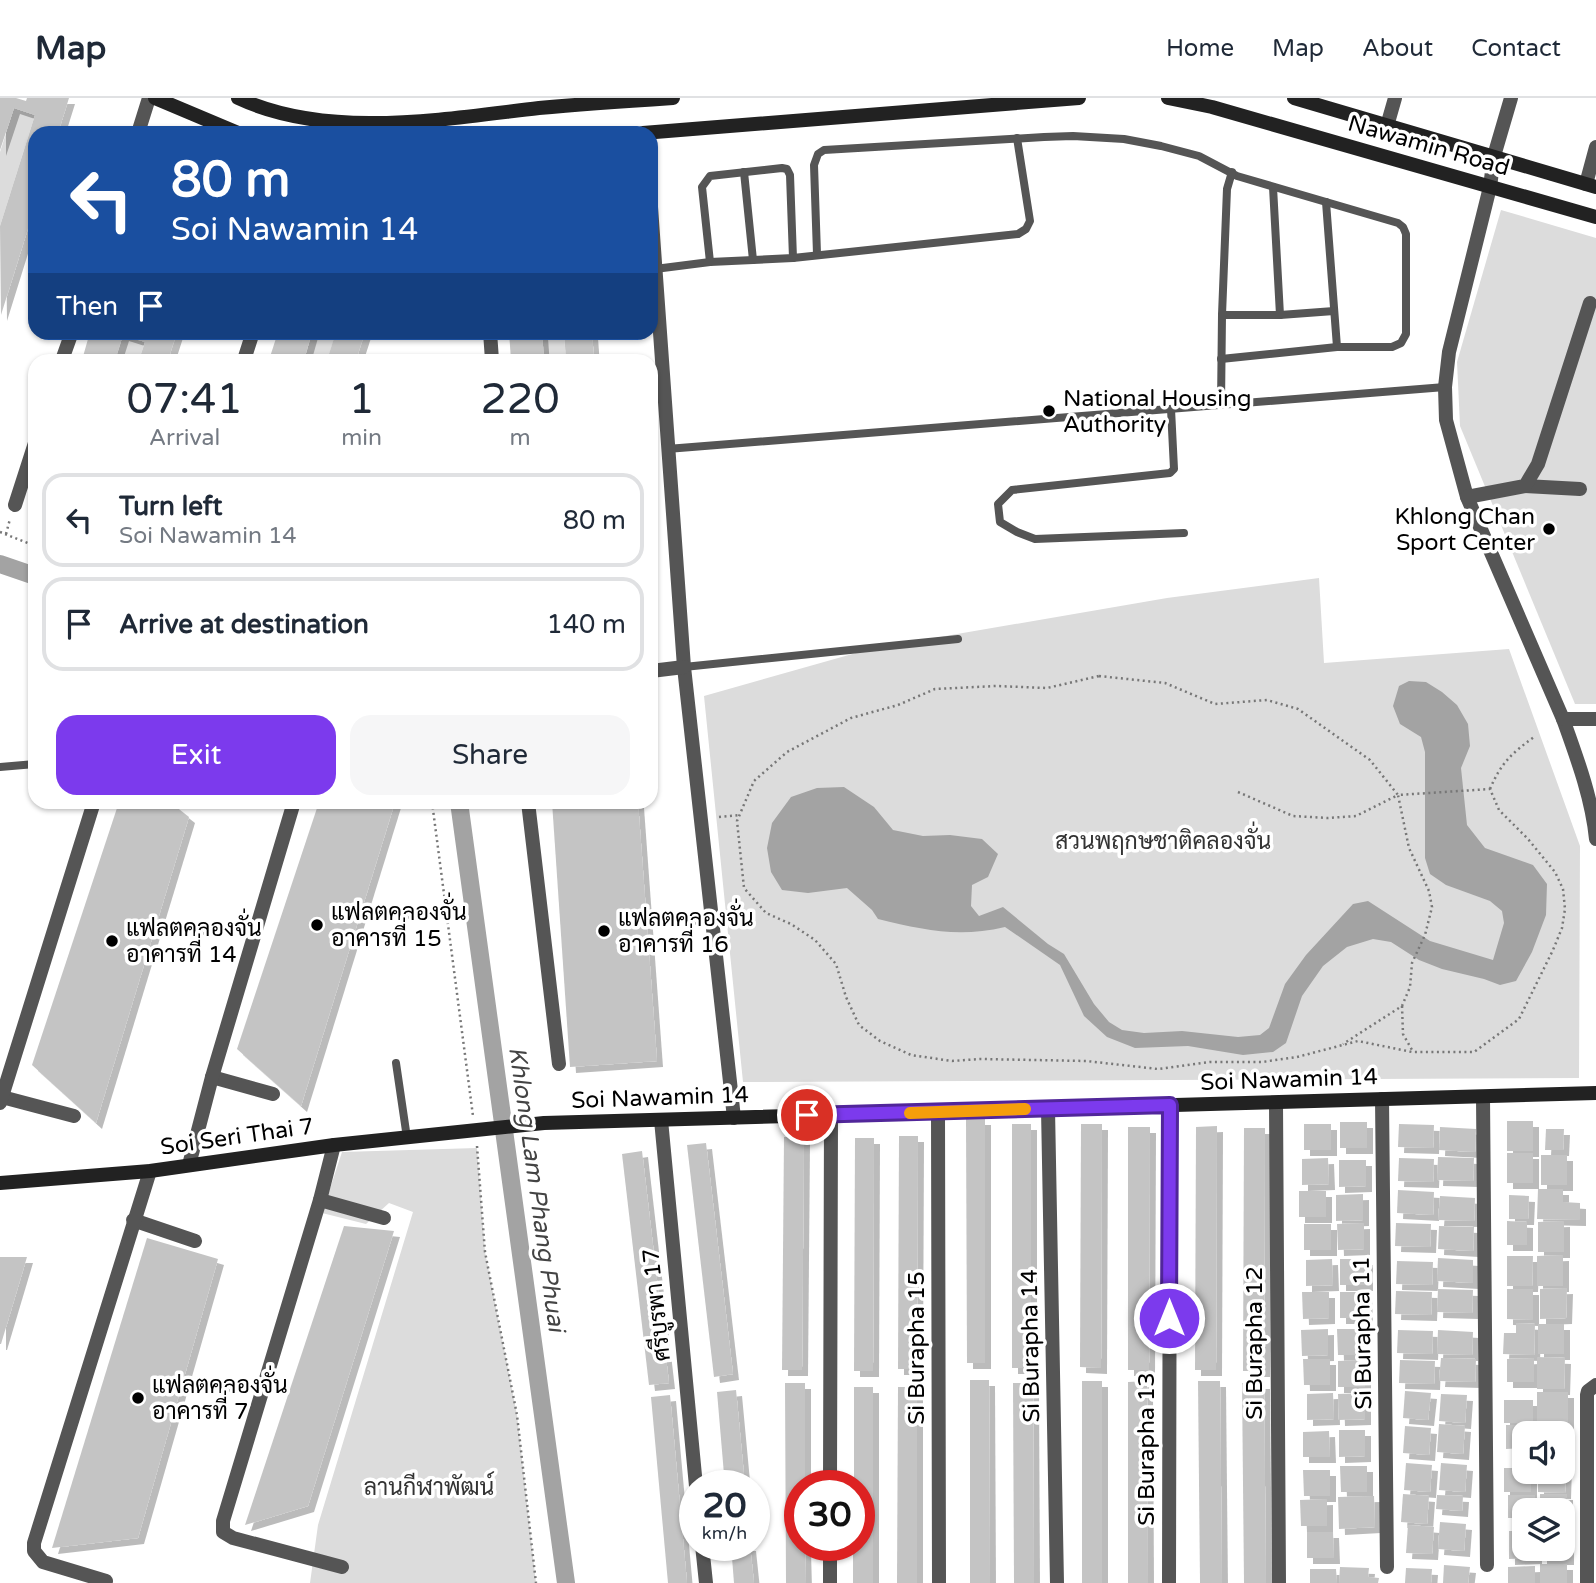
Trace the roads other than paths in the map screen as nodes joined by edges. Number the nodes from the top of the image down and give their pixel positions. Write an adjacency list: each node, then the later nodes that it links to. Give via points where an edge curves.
1 (149, 98): 12 (street)
2 (155, 98): 13 (main road)
3 (238, 98): 11 (main road, via 311,118 367,123 421,121)
4 (673, 98): 10 (main road)
5 (1079, 98): 15 (main road)
6 (1168, 98): 23 (main road, Nawamin Road)
7 (1294, 98): 14 (main road, Nawamin Road)
8 (1395, 98): 14 (street)
9 (1511, 98): 18 (street)
10 (629, 100): 11 (main road)
11 (554, 102)
12 (140, 126)
13 (221, 126)
14 (1387, 126): 18 (main road, Nawamin Road)
15 (658, 132)
16 (1017, 138): 20 (lane, via 1124,139 1199,156); 26 (lane, via 832,149 818,154 814,165); 26 (lane, via 1030,221 1027,229 1018,234)
17 (1596, 147): 21 (street)
18 (1494, 156): 21 (main road, Nawamin Road); 23 (street)
19 (744, 172): 27 (lane, via 787,169); 28 (lane); 29 (lane, via 710,176 702,186)
20 (1232, 172): 22 (lane); 34 (lane, via 1227,189)
21 (1591, 185)
22 (1273, 187): 24 (lane); 35 (lane)
23 (1490, 187): 25 (main road, Nawamin Road); 38 (street, via 1457,311)
24 (1326, 202): 32 (lane); 36 (lane, via 1398,223 1406,234 1406,334 1401,343)
25 (1596, 217)
26 (817, 254): 27 (lane)
27 (793, 258): 28 (lane)
28 (754, 260): 29 (lane)
29 (710, 262): 30 (lane)
30 (658, 269)
31 (1590, 303): 43 (street, via 1538,464)
32 (1334, 311): 35 (lane); 36 (lane)
33 (658, 314): 41 (street)
34 (1222, 314): 35 (lane); 37 (lane)
35 (1280, 315)
36 (1337, 347): 37 (lane)
37 (1221, 359): 39 (lane)
38 (1445, 387): 39 (lane); 45 (street, via 1446,420)
39 (1221, 405): 40 (lane)
40 (1171, 409): 41 (lane); 47 (lane, via 1174,469 1170,474 1012,490 998,504 1000,522 1035,539)
41 (667, 449): 49 (street)
42 (28, 465): 46 (street)
43 (1525, 486): 44 (street); 45 (street)
44 (1580, 489)
45 (1467, 497): 51 (street)
46 (15, 505)
47 (1184, 533)
48 (958, 639): 49 (lane)
49 (684, 667): 50 (street); 73 (street)
50 (658, 670)
51 (1563, 719): 52 (street); 58 (street, via 1587,793)
52 (1596, 719)
53 (28, 765): 54 (lane)
54 (0, 767)
55 (92, 809): 66 (street)
56 (292, 809): 61 (street)
57 (529, 809): 60 (street)
58 (1596, 839)
59 (396, 1063): 76 (lane)
60 (559, 1064)
61 (212, 1077): 63 (street); 78 (street)
62 (1596, 1093): 64 (main road, Soi Nawamin 14)
63 (273, 1094)
64 (1483, 1097): 65 (main road, Soi Nawamin 14); 90 (street)
65 (1382, 1099): 67 (main road, Soi Nawamin 14); 92 (street, Si Burapha 11)
66 (1, 1100): 72 (street)
67 (1276, 1102): 68 (main road, Soi Nawamin 14); 99 (street, Si Burapha 12)
68 (1170, 1105): 69 (main road, Soi Nawamin 14); 98 (street, Si Burapha 13)
69 (1048, 1109): 70 (main road, Soi Nawamin 14); 97 (street, Si Burapha 14)
70 (938, 1112): 71 (main road, Soi Nawamin 14); 96 (street, Si Burapha 15)
71 (831, 1115): 73 (main road, Soi Nawamin 14); 87 (street)
72 (74, 1116)
73 (734, 1118): 74 (main road, Soi Nawamin 14)
74 (660, 1120): 75 (main road, Soi Nawamin 14); 86 (street, ศรีบูรพา 17)
75 (477, 1129): 76 (main road, Soi Seri Thai 7)
76 (407, 1138): 77 (main road, Soi Seri Thai 7)
77 (334, 1145): 78 (main road, Soi Seri Thai 7); 81 (street)
78 (189, 1165): 79 (main road, Soi Seri Thai 7)
79 (150, 1171): 80 (main road, Soi Seri Thai 7); 83 (street)
80 (0, 1183)
81 (320, 1200): 82 (street); 91 (street, via 223,1532)
82 (384, 1218)
83 (133, 1220): 84 (street); 93 (street, via 34,1551 43,1562)
84 (195, 1241)
85 (1596, 1385): 100 (street, via 1587,1395)
86 (694, 1470)
87 (830, 1470)
88 (704, 1561): 94 (street)
89 (830, 1561): 95 (street)
90 (1487, 1564)
91 (342, 1567)
92 (1387, 1567)
93 (106, 1581)
94 (706, 1583)
95 (830, 1583)
96 (939, 1583)
97 (1057, 1583)
98 (1169, 1583)
99 (1279, 1583)
100 (1587, 1583)

